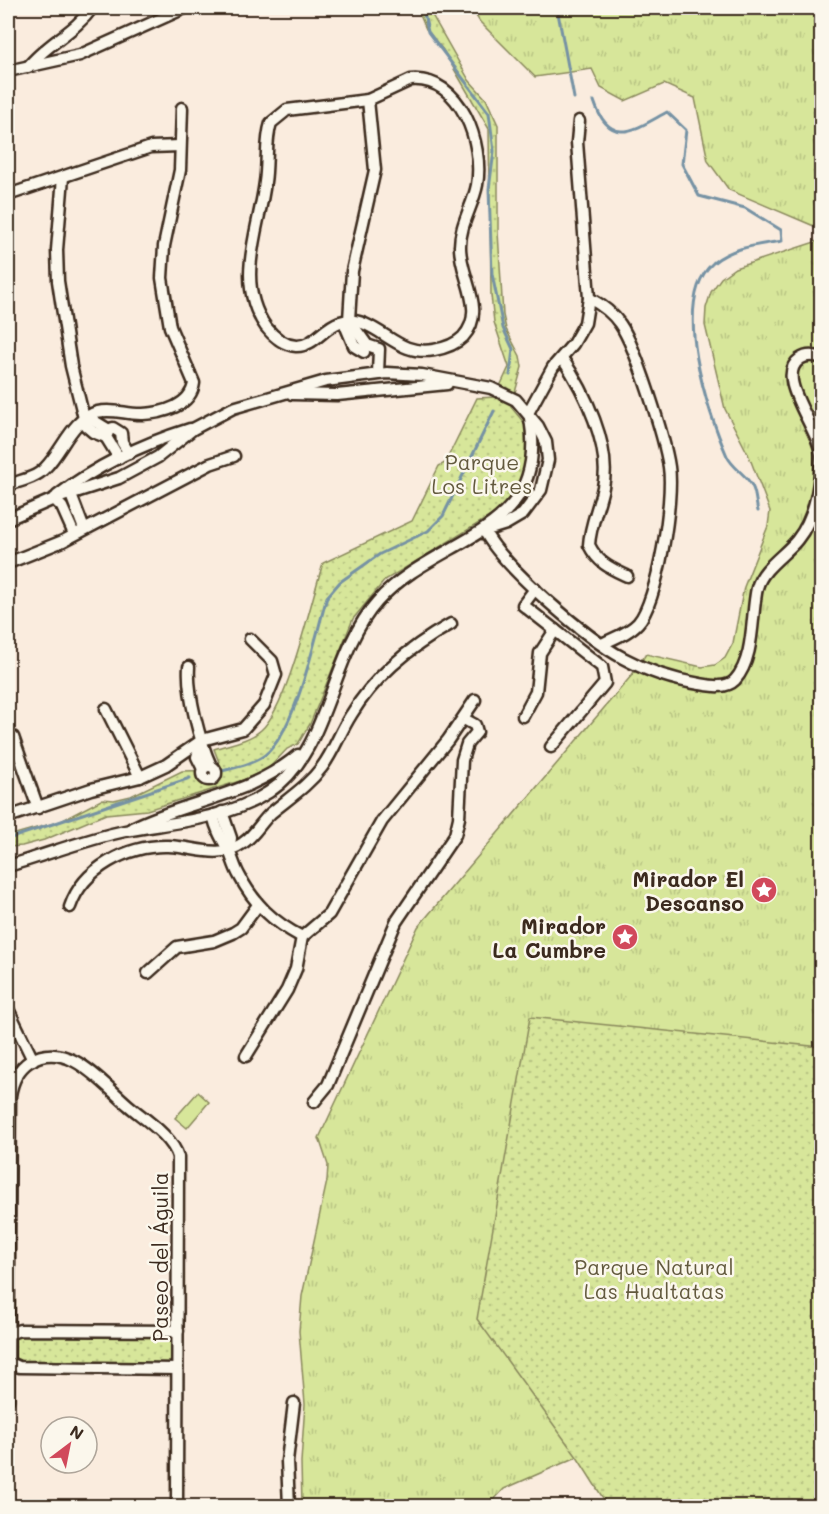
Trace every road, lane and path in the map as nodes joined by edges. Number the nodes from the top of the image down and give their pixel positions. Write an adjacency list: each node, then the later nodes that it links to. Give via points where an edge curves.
1 (92, 8): 3 (street)
2 (179, 9): 3 (street, via 80,55)
3 (28, 67): 4 (street)
4 (8, 71)
5 (368, 100): 12 (street, via 376,162 352,271); 12 (street, via 287,110 274,118 269,129 264,190 249,268 257,310 267,328 282,341 304,345 332,325); 12 (street, via 418,80 445,88 461,107 478,172 460,248 474,309 471,324 462,337 449,346 424,351 397,345 365,324)
6 (182, 108): 8 (street)
7 (579, 121): 11 (street, via 577,142)
8 (180, 146): 9 (street, via 151,147); 22 (street, via 180,170 164,246 162,278 171,327 193,388 180,405 163,411 142,415 113,410)
9 (63, 177): 10 (street); 22 (street, via 58,281 71,366)
10 (8, 195)
11 (589, 298): 13 (street, via 585,323); 43 (street, via 605,306 621,325 670,468 660,563 648,607 630,630)
12 (349, 320): 15 (street, via 365,349 379,349)
13 (562, 358): 23 (street, via 553,367); 38 (street, via 586,399 602,449 603,486 589,546 604,565)
14 (822, 358): 43 (street, via 800,359 790,376 821,446 813,510 798,539 760,579 749,645 734,681 716,686 675,679 644,668)
15 (373, 374): 16 (street); 17 (street)
16 (422, 375): 18 (street); 19 (street)
17 (326, 381): 20 (street); 21 (street)
18 (453, 383): 19 (street); 23 (street, via 482,385 502,392 516,400)
19 (421, 388): 21 (street)
20 (281, 394): 21 (street); 24 (street, via 233,408)
21 (327, 395)
22 (86, 416): 27 (street, via 86,426 93,432 108,434 118,429); 30 (street, via 45,469)
23 (529, 416): 35 (street, via 533,456 526,482 511,506); 35 (street, via 543,434 547,451 541,490 530,507 515,519)
24 (193, 429): 25 (street); 26 (street)
25 (158, 440): 26 (street); 27 (street)
26 (166, 452): 31 (street)
27 (124, 455): 29 (street)
28 (234, 456): 36 (street, via 210,464)
29 (85, 476): 31 (street); 33 (street)
30 (8, 485)
31 (91, 489): 32 (street)
32 (71, 495): 33 (street); 36 (street)
33 (54, 499): 34 (street); 36 (street)
34 (8, 519)
35 (484, 530): 39 (street, via 518,574); 52 (street, via 402,580 372,608 352,639)
36 (79, 532): 37 (street)
37 (8, 563)
38 (627, 576)
39 (535, 589): 41 (street, via 523,605); 43 (street)
40 (451, 624): 63 (street, via 383,673 357,705 332,753 315,775 247,840)
41 (555, 630): 47 (street, via 540,653 536,692); 51 (street, via 602,667 605,683)
42 (250, 639): 50 (street, via 275,665 270,694 260,712 243,729)
43 (602, 644)
44 (189, 667): 50 (street)
45 (475, 700): 48 (street)
46 (106, 709): 53 (street)
47 (523, 716)
48 (464, 719): 67 (street, via 382,821 329,914); 72 (street, via 475,725 477,732 467,744 462,760 455,835 396,922 328,1085)
49 (13, 738): 57 (street)
50 (202, 740): 53 (street, via 166,765); 55 (street)
51 (550, 747)
52 (305, 749): 54 (street); 56 (street, via 285,778)
53 (140, 777): 57 (street)
54 (252, 785): 55 (street); 56 (street)
55 (214, 799): 58 (street)
56 (258, 799): 59 (street)
57 (38, 808): 60 (street)
58 (182, 808): 61 (street); 62 (street)
59 (218, 814): 61 (street); 63 (street, via 231,838)
60 (8, 817)
61 (183, 823): 62 (street)
62 (124, 832): 64 (street)
63 (229, 851): 65 (street); 66 (street, via 216,853 168,846 132,853 87,876)
64 (8, 866)
65 (258, 905): 67 (street); 68 (street, via 233,933 214,941 177,947)
66 (70, 907)
67 (302, 937): 70 (street, via 287,990)
68 (148, 973)
69 (8, 1009): 71 (street)
70 (246, 1056)
71 (33, 1060): 73 (street, Paseo del Águila, via 56,1055 75,1061 176,1149); 74 (street, via 18,1073 10,1096)
72 (314, 1102)
73 (178, 1331): 74 (street, via 20,1330); 76 (street, Paseo del Águila)
74 (8, 1334): 75 (street)
75 (8, 1362): 76 (street, via 19,1367); 77 (street)
76 (177, 1369): 79 (street, Paseo del Águila)
77 (8, 1400)
78 (294, 1403): 80 (street, via 287,1461)
79 (177, 1506)
80 (289, 1506)

